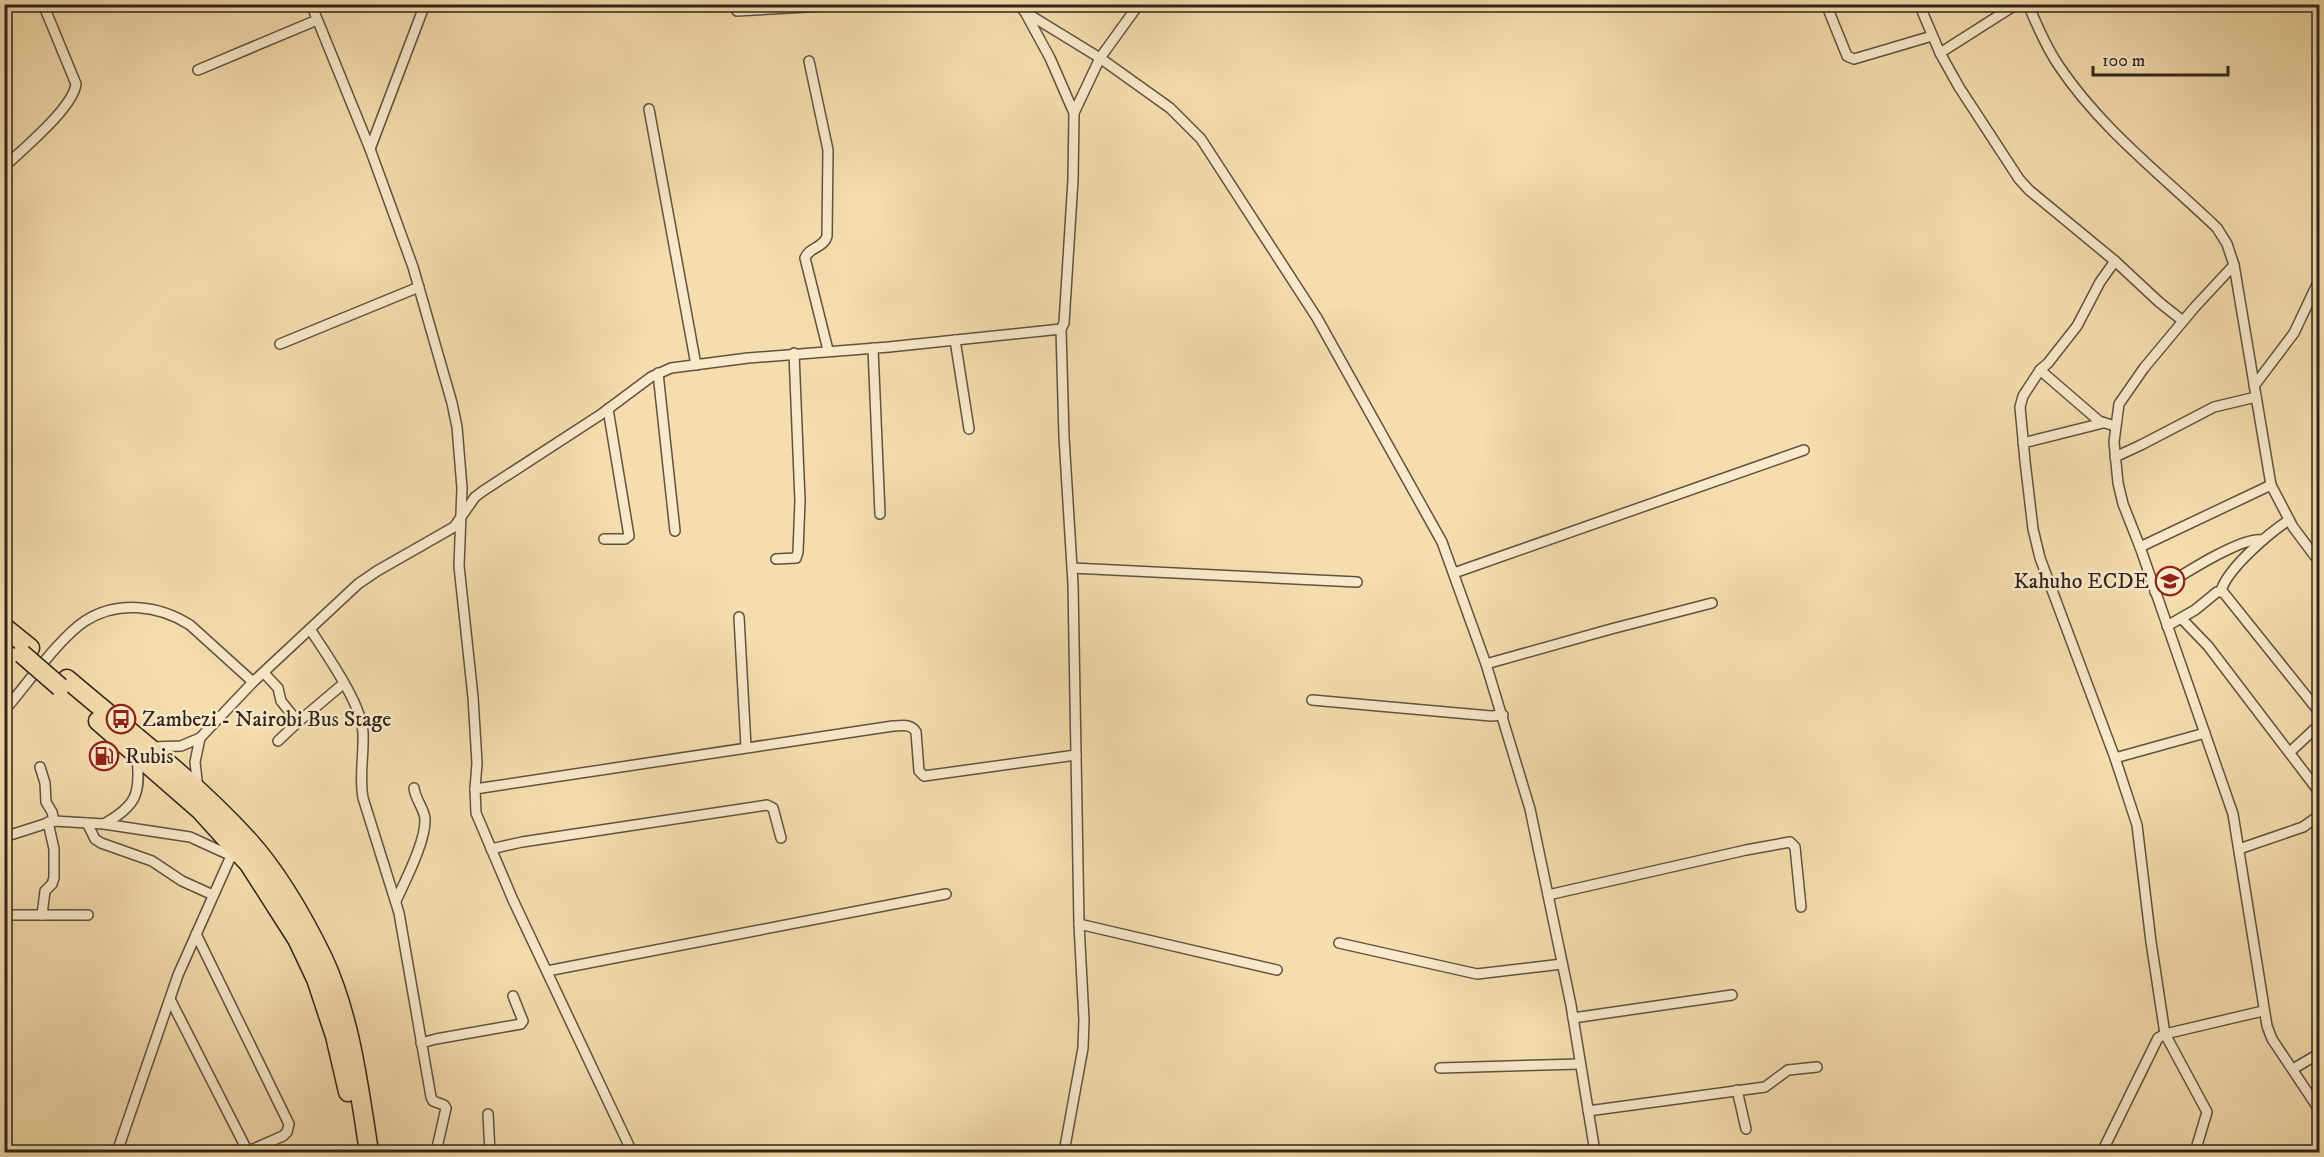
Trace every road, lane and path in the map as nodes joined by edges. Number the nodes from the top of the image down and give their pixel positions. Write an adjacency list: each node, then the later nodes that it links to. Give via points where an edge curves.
1 (43, 4): 21 (street, via 76,84 75,91 60,113)
2 (311, 4): 12 (street)
3 (425, 4): 20 (street)
4 (861, 4): 11 (street)
5 (1139, 4): 15 (street)
6 (1826, 4): 13 (street, via 1847,56 1854,59)
7 (1919, 4): 13 (street)
8 (2017, 4): 14 (street)
9 (2028, 4): 23 (street, via 2058,66 2116,134 2217,228)
10 (1022, 8): 15 (street); 19 (street)
11 (737, 11)
12 (317, 20): 17 (street); 20 (street)
13 (1932, 36): 14 (street)
14 (1940, 52): 22 (street, via 2019,179)
15 (1100, 58): 19 (street); 56 (street, via 1170,108 1201,139 1317,318 1413,487)
16 (809, 61): 31 (street, via 827,142 827,240 805,258)
17 (198, 70)
18 (649, 109): 33 (street)
19 (1074, 113): 27 (street, via 1073,180)
20 (370, 149): 25 (street)
21 (4, 167)
22 (2115, 261): 26 (street); 34 (street, via 2077,326)
23 (2234, 265): 26 (street); 36 (street)
24 (2319, 278): 36 (street, via 2294,333)
25 (419, 287): 29 (street); 47 (street, via 457,427 462,488)
26 (2183, 321): 40 (street, via 2119,404)
27 (1061, 329): 28 (street); 55 (street)
28 (955, 340): 30 (street); 41 (street)
29 (280, 344)
30 (873, 348): 31 (street); 46 (street)
31 (828, 350): 32 (street)
32 (794, 354): 33 (street); 53 (street, via 800,501 798,552 796,558)
33 (696, 365): 35 (street)
34 (2040, 370): 39 (street); 42 (street, via 2021,401)
35 (658, 373): 38 (street); 49 (street)
36 (2254, 386): 37 (street)
37 (2256, 397): 44 (street, via 2214,407); 45 (street)
38 (608, 409): 47 (street, via 483,490); 50 (street, via 629,536)
39 (2103, 423): 40 (street); 42 (street)
40 (2115, 426): 44 (street)
41 (969, 429)
42 (2023, 443): 85 (street, via 2040,558)
43 (1804, 450): 56 (street)
44 (2115, 457): 52 (street, via 2123,504)
45 (2271, 485): 48 (street); 52 (street)
46 (880, 514)
47 (460, 519): 65 (street, via 454,527 358,584); 88 (street, via 459,566 473,697)
48 (2289, 520): 51 (street); 54 (street)
49 (675, 531)
50 (604, 539)
51 (2263, 540): 58 (street, via 2225,579); 59 (street, via 2224,551)
52 (2140, 547): 59 (street)
53 (776, 559)
54 (2319, 563)
55 (1072, 568): 57 (street); 84 (street)
56 (1454, 573): 68 (street)
57 (1357, 582)
58 (2221, 591): 62 (street); 74 (street)
59 (2155, 592): 63 (street)
60 (1712, 603): 68 (street)
61 (739, 617): 81 (street)
62 (2181, 618): 63 (street); 83 (street, via 2208,646)
63 (2167, 626): 78 (street)
64 (4, 627): 67 (highway)
65 (310, 629): 69 (street); 71 (street)
66 (4, 640): 67 (highway)
67 (26, 651): 82 (highway, bridge)
68 (1486, 664): 75 (street)
69 (264, 673): 70 (street); 76 (street)
70 (253, 682): 73 (street, via 179,618 153,608 133,608 106,612 83,622); 79 (street)
71 (343, 684): 76 (street); 104 (street, via 361,721 360,784)
72 (1312, 700): 75 (street)
73 (4, 711)
74 (2319, 713)
75 (1503, 715): 103 (street, via 1530,809)
76 (298, 722): 80 (street)
77 (2319, 724): 83 (street)
78 (2205, 733): 85 (street); 98 (street, via 2229,801)
79 (200, 738): 82 (street, via 181,746); 89 (street, via 195,762)
80 (278, 741)
81 (747, 747): 84 (street, via 910,726 916,732 919,771 924,776); 88 (street)
82 (142, 751): 89 (highway); 94 (street, via 137,794 126,811); 100 (highway)
83 (2290, 752): 90 (street)
84 (1076, 755): 109 (street)
85 (2115, 758): 120 (street, via 2137,825)
86 (40, 767): 92 (street)
87 (414, 788): 104 (street, via 425,820)
88 (475, 789): 97 (street, via 476,813)
89 (198, 790): 135 (highway, via 248,840 272,871 323,959 355,1064)
90 (2319, 793)
91 (2319, 815): 98 (street, via 2303,827)
92 (51, 821): 93 (street); 95 (street); 107 (street, via 54,878 45,891)
93 (87, 823): 94 (street); 102 (street, via 101,843 152,861)
94 (104, 824): 99 (street, via 190,837)
95 (4, 837)
96 (781, 838): 97 (street, via 773,808 767,806)
97 (490, 849): 114 (street)
98 (2239, 849): 118 (street)
99 (231, 856): 100 (street); 102 (street)
100 (249, 864): 134 (highway, via 297,939 316,979 335,1036)
101 (946, 894): 114 (street)
102 (213, 895): 110 (street)
103 (1548, 895): 105 (street, via 1790,843 1795,847); 112 (street)
104 (396, 901): 121 (street)
105 (1801, 908)
106 (4, 915): 107 (street)
107 (42, 915): 108 (street)
108 (88, 915)
109 (1079, 924): 113 (street); 139 (street, via 1084,1037)
110 (196, 934): 117 (street); 133 (street, via 289,1124 283,1136)
111 (1339, 943): 112 (street, via 1477,974)
112 (1562, 964): 119 (street)
113 (1277, 970)
114 (547, 972): 138 (street)
115 (1732, 995): 119 (street)
116 (513, 996): 121 (street, via 522,1024)
117 (170, 999): 132 (street); 133 (street)
118 (2263, 1011): 120 (street); 126 (street, via 2272,1039)
119 (1573, 1018): 123 (street)
120 (2165, 1034): 141 (street, via 2154,1044); 142 (street, via 2207,1112)
121 (420, 1043): 136 (street, via 431,1097 446,1108)
122 (2319, 1053): 126 (street)
123 (1580, 1064): 125 (street); 128 (street)
124 (1817, 1067): 127 (street, via 1782,1073 1765,1087)
125 (1440, 1068)
126 (2293, 1070): 129 (street)
127 (1737, 1090): 128 (street); 131 (street)
128 (1588, 1111): 140 (street)
129 (2319, 1111)
130 (488, 1114): 137 (street)
131 (1746, 1129)
132 (117, 1152)
133 (247, 1152)
134 (358, 1152)
135 (369, 1152)
136 (436, 1152)
137 (490, 1152)
138 (632, 1152)
139 (1064, 1152)
140 (1595, 1152)
141 (2102, 1152)
142 (2195, 1152)

